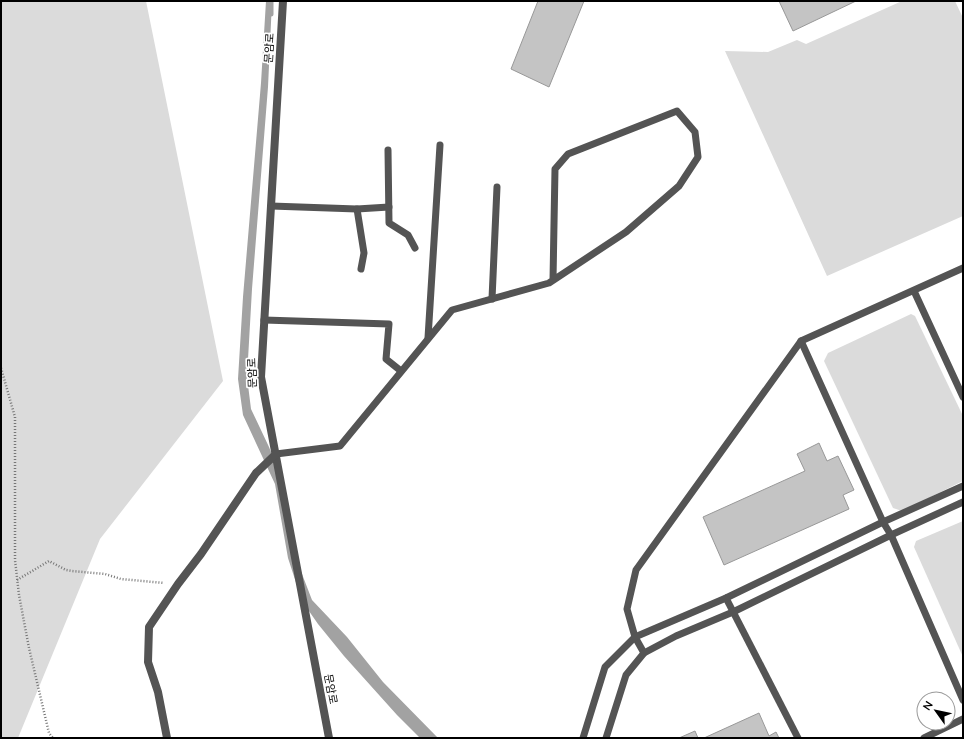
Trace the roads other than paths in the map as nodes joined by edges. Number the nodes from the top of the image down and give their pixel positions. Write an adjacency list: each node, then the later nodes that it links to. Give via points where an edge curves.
1 (283, 1): 5 (street, 문암로)
2 (440, 145): 15 (lane)
3 (388, 150): 6 (lane)
4 (497, 187): 13 (lane)
5 (271, 206): 7 (lane); 14 (street, 문암로)
6 (389, 207): 7 (lane); 8 (lane, via 389,223 408,235)
7 (357, 209): 9 (lane, via 364,253)
8 (415, 248)
9 (361, 268)
10 (963, 268): 12 (lane)
11 (553, 280): 11 (lane, via 626,232 679,186 698,157 695,132 677,111 568,154 555,169); 13 (lane)
12 (914, 291): 16 (lane); 18 (lane)
13 (492, 299): 15 (lane, via 452,310)
14 (264, 320): 17 (lane, via 389,324 386,359); 19 (street, 문암로, via 261,377)
15 (428, 338): 17 (lane)
16 (801, 341): 22 (lane); 26 (lane, via 636,570 627,610)
17 (401, 371): 19 (lane, via 340,446)
18 (963, 397)
19 (276, 454): 30 (street, via 256,473 202,554 148,626 148,662 158,692); 31 (street, 문암로)
20 (963, 486): 22 (lane)
21 (963, 502): 23 (lane)
22 (883, 522): 23 (lane); 24 (lane)
23 (891, 535): 25 (lane); 28 (lane)
24 (726, 598): 25 (lane); 26 (lane)
25 (733, 612): 27 (lane, via 676,636); 34 (lane)
26 (635, 637): 27 (lane); 32 (lane, via 605,667)
27 (644, 653): 33 (lane, via 626,675)
28 (963, 700)
29 (963, 719): 35 (lane)
30 (167, 738)
31 (329, 738)
32 (583, 738)
33 (606, 738)
34 (798, 738)
35 (924, 738)

